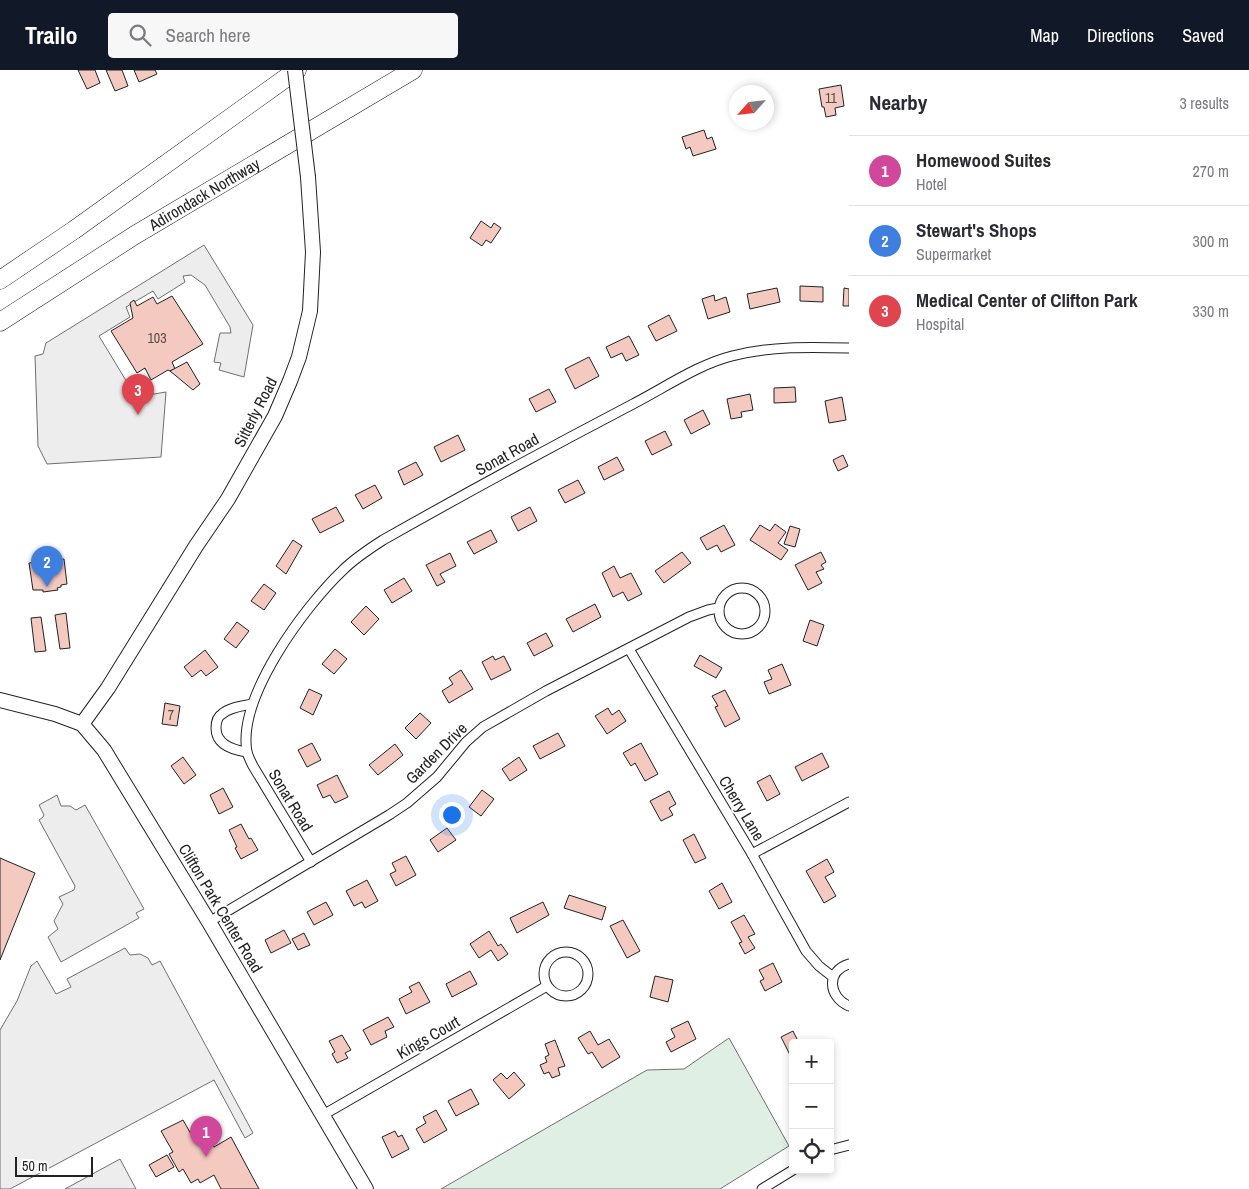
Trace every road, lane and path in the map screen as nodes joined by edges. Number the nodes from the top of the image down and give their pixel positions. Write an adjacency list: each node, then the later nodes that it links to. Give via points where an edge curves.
1 (296, 70): 3 (highway); 10 (street, Sitterly Road, bridge, via 313,252 310,311 299,356 275,416 228,499)
2 (413, 70): 4 (highway, Adirondack Northway, via 135,235)
3 (0, 280)
4 (0, 322)
5 (849, 348): 9 (street, Sonat Road, via 797,347 748,352 698,369 519,463 383,540 343,570 292,629)
6 (718, 608): 6 (street, via 723,626 740,635 758,629 764,618 763,601 750,589 732,590 723,597); 7 (street, Garden Drive, via 689,617)
7 (629, 649): 13 (street, Cherry Lane); 14 (street, Garden Drive, via 483,727 437,777 407,803)
8 (0, 700): 10 (street, Clifton Park Center Road)
9 (252, 704): 11 (street, Sonat Road); 11 (street, via 228,710 221,714 216,724 218,738 224,745)
10 (82, 724): 15 (street, Clifton Park Center Road, via 104,750)
11 (247, 752): 14 (street, Sonat Road)
12 (849, 802): 13 (street)
13 (752, 854): 17 (street, Cherry Lane, via 806,951)
14 (311, 862): 15 (street, Garden Drive)
15 (209, 922): 20 (street, Clifton Park Center Road)
16 (849, 964): 17 (street)
17 (833, 977): 19 (street, via 834,994)
18 (548, 986): 18 (street, via 563,996 581,991 589,974 585,962 570,952 552,957 544,974); 20 (street, Kings Court)
19 (849, 1006)
20 (323, 1115): 24 (street, Clifton Park Center Road)
21 (849, 1144): 22 (street)
22 (834, 1149)
23 (789, 1172): 25 (street)
24 (366, 1189)
25 (762, 1189)

